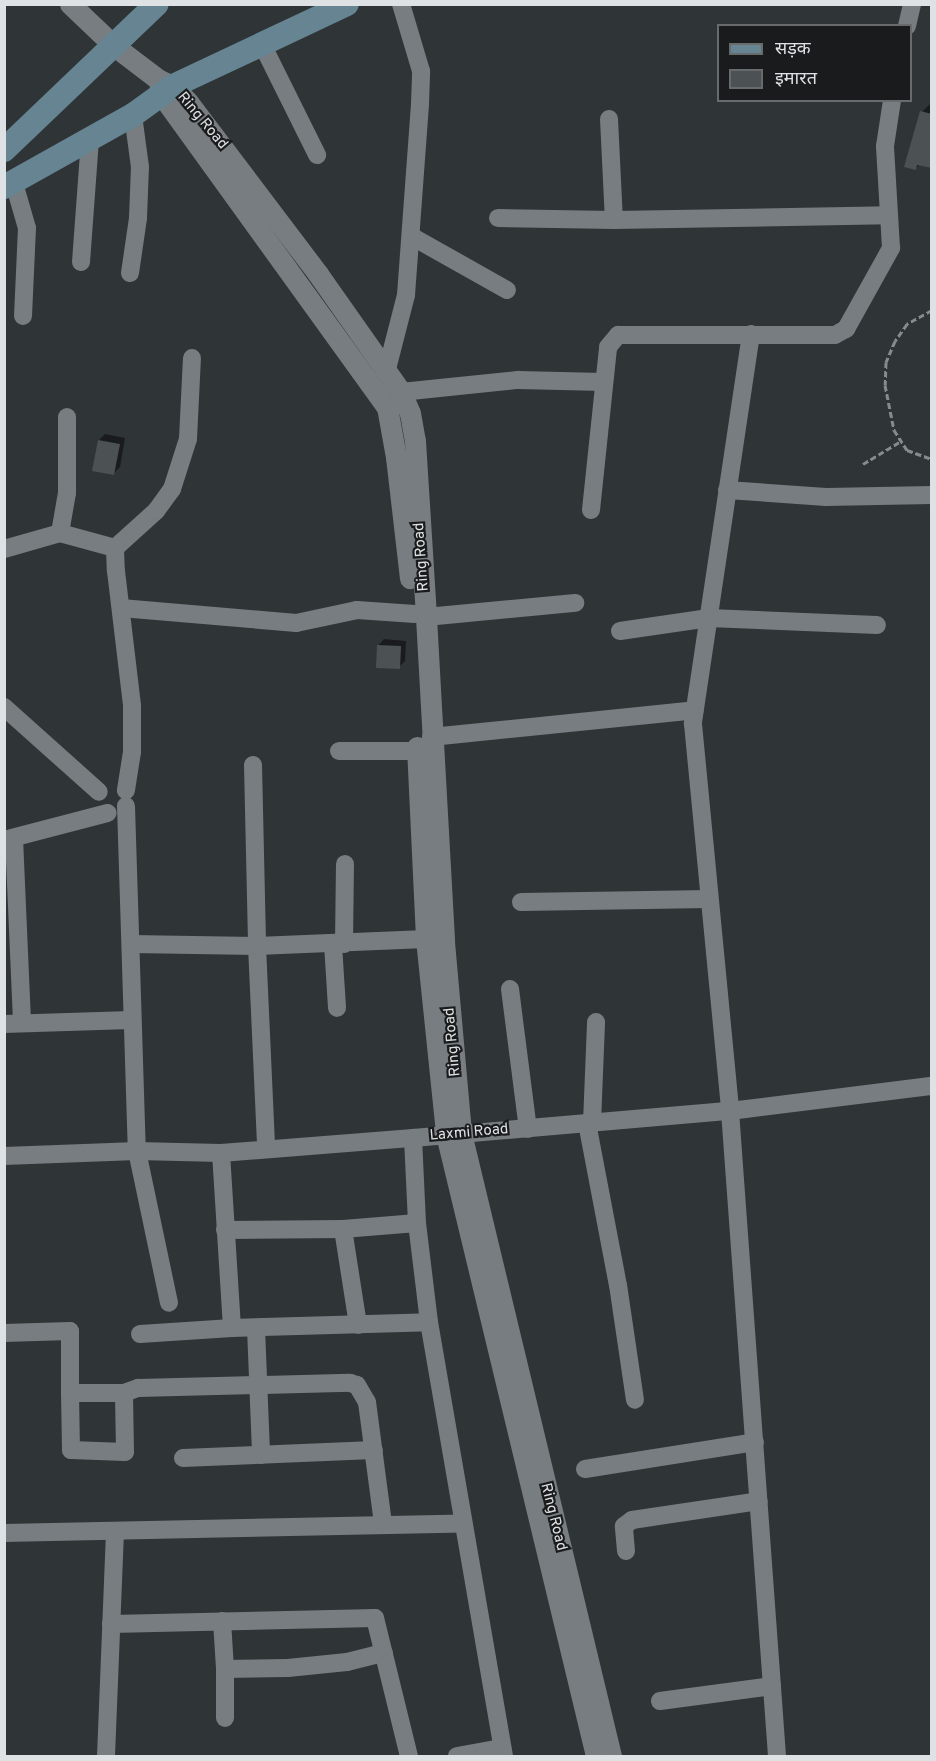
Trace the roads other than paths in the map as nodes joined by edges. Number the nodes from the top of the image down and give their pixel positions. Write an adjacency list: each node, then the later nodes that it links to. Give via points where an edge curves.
1 (70, 4): 8 (street)
2 (157, 4): 8 (main road)
3 (347, 4): 7 (main road)
4 (401, 4): 20 (street, via 421,71)
5 (912, 4): 6 (street)
6 (907, 24)
7 (262, 44): 9 (main road); 15 (street)
8 (113, 45): 9 (street); 14 (main road)
9 (164, 87): 11 (main road); 27 (street, Ring Road, via 201,118); 39 (street, Ring Road, via 387,407)
10 (892, 102): 17 (street, via 885,146)
11 (133, 115): 13 (main road); 22 (street, via 140,166)
12 (609, 119): 19 (street)
13 (90, 140): 16 (main road); 21 (street)
14 (4, 150)
15 (317, 155)
16 (9, 185): 24 (street, via 27,228)
17 (888, 216): 19 (street); 25 (street, via 891,248 846,329 835,335)
18 (498, 218): 19 (street)
19 (614, 220)
20 (411, 236): 23 (street); 27 (street, via 406,295)
21 (81, 262)
22 (130, 273)
23 (507, 290)
24 (23, 316)
25 (751, 334): 28 (street, via 618,335 608,347); 31 (street)
26 (192, 358): 35 (street, via 188,439 172,489 156,511)
27 (386, 373): 29 (street, Ring Road)
28 (604, 382): 29 (street, via 518,380); 33 (street)
29 (400, 392): 39 (street, Ring Road, via 410,413 415,441)
30 (67, 417): 34 (street, via 67,493)
31 (727, 490): 32 (street, via 826,497); 40 (street)
32 (932, 495)
33 (591, 510)
34 (60, 533): 35 (street); 36 (street)
35 (115, 548): 38 (street)
36 (4, 549)
37 (575, 603): 39 (street)
38 (121, 608): 39 (street, via 296,623 357,610); 49 (street, via 133,733)
39 (420, 616): 45 (street, Ring Road)
40 (708, 618): 41 (street); 42 (street); 44 (street)
41 (877, 625)
42 (620, 631)
43 (4, 707): 48 (street)
44 (694, 710): 45 (street); 53 (street)
45 (424, 744): 46 (street); 55 (street, Ring Road); 68 (street, Ring Road, via 444,942)
46 (339, 751)
47 (253, 765): 58 (street)
48 (99, 792): 49 (street, via 115,783); 50 (street, via 97,802)
49 (126, 798): 50 (street, via 120,812); 56 (street)
50 (108, 813): 51 (street)
51 (9, 839): 63 (street)
52 (345, 864): 57 (street)
53 (709, 899): 54 (street); 65 (street)
54 (522, 902)
55 (426, 939): 57 (street); 68 (street, Ring Road)
56 (131, 944): 58 (street); 61 (street)
57 (339, 944): 58 (street); 60 (street)
58 (257, 946): 70 (street)
59 (510, 989): 67 (street)
60 (337, 1008)
61 (131, 1020): 63 (street); 71 (street)
62 (596, 1022): 66 (street)
63 (13, 1023)
64 (932, 1086): 65 (street, Laxmi Road)
65 (730, 1111): 66 (street, Laxmi Road); 88 (street)
66 (590, 1123): 67 (street, Laxmi Road); 87 (street)
67 (528, 1129): 68 (street, Laxmi Road)
68 (453, 1133): 69 (street, Laxmi Road); 110 (street, Ring Road); 111 (street, Ring Road)
69 (413, 1138): 70 (street, Laxmi Road); 74 (street)
70 (266, 1148): 72 (street, Laxmi Road)
71 (137, 1151): 72 (street, Laxmi Road); 73 (street, Laxmi Road); 77 (street)
72 (222, 1153): 76 (street)
73 (4, 1156)
74 (417, 1223): 75 (street); 78 (street)
75 (343, 1229): 76 (street); 79 (street)
76 (225, 1230): 80 (street)
77 (169, 1303)
78 (429, 1322): 79 (street); 94 (street)
79 (358, 1325): 81 (street)
80 (232, 1328): 81 (street); 83 (street)
81 (256, 1328): 84 (street)
82 (4, 1333): 85 (street, via 70,1331)
83 (140, 1334)
84 (256, 1384): 86 (street, via 138,1388); 89 (street, via 357,1385 367,1402); 90 (street)
85 (70, 1393): 86 (street); 86 (street, via 71,1450 125,1452)
86 (124, 1393)
87 (635, 1400)
88 (755, 1442): 92 (street); 93 (street)
89 (374, 1450): 90 (street); 95 (street)
90 (261, 1455): 91 (street)
91 (183, 1458)
92 (585, 1469)
93 (759, 1501): 98 (street, via 632,1520 624,1526); 103 (street)
94 (463, 1523): 95 (street); 106 (street)
95 (383, 1524): 96 (street)
96 (115, 1531): 97 (street); 100 (street)
97 (4, 1533)
98 (626, 1551)
99 (222, 1621): 100 (street); 101 (street, via 375,1618); 102 (street)
100 (111, 1624): 107 (street)
101 (384, 1653): 102 (street, via 347,1662 288,1668); 108 (street)
102 (225, 1669): 105 (street)
103 (772, 1686): 104 (street); 112 (street)
104 (660, 1701)
105 (225, 1718)
106 (503, 1752): 109 (street)
107 (106, 1756)
108 (408, 1756)
109 (457, 1756)
110 (596, 1756)
111 (611, 1756)
112 (777, 1756)

